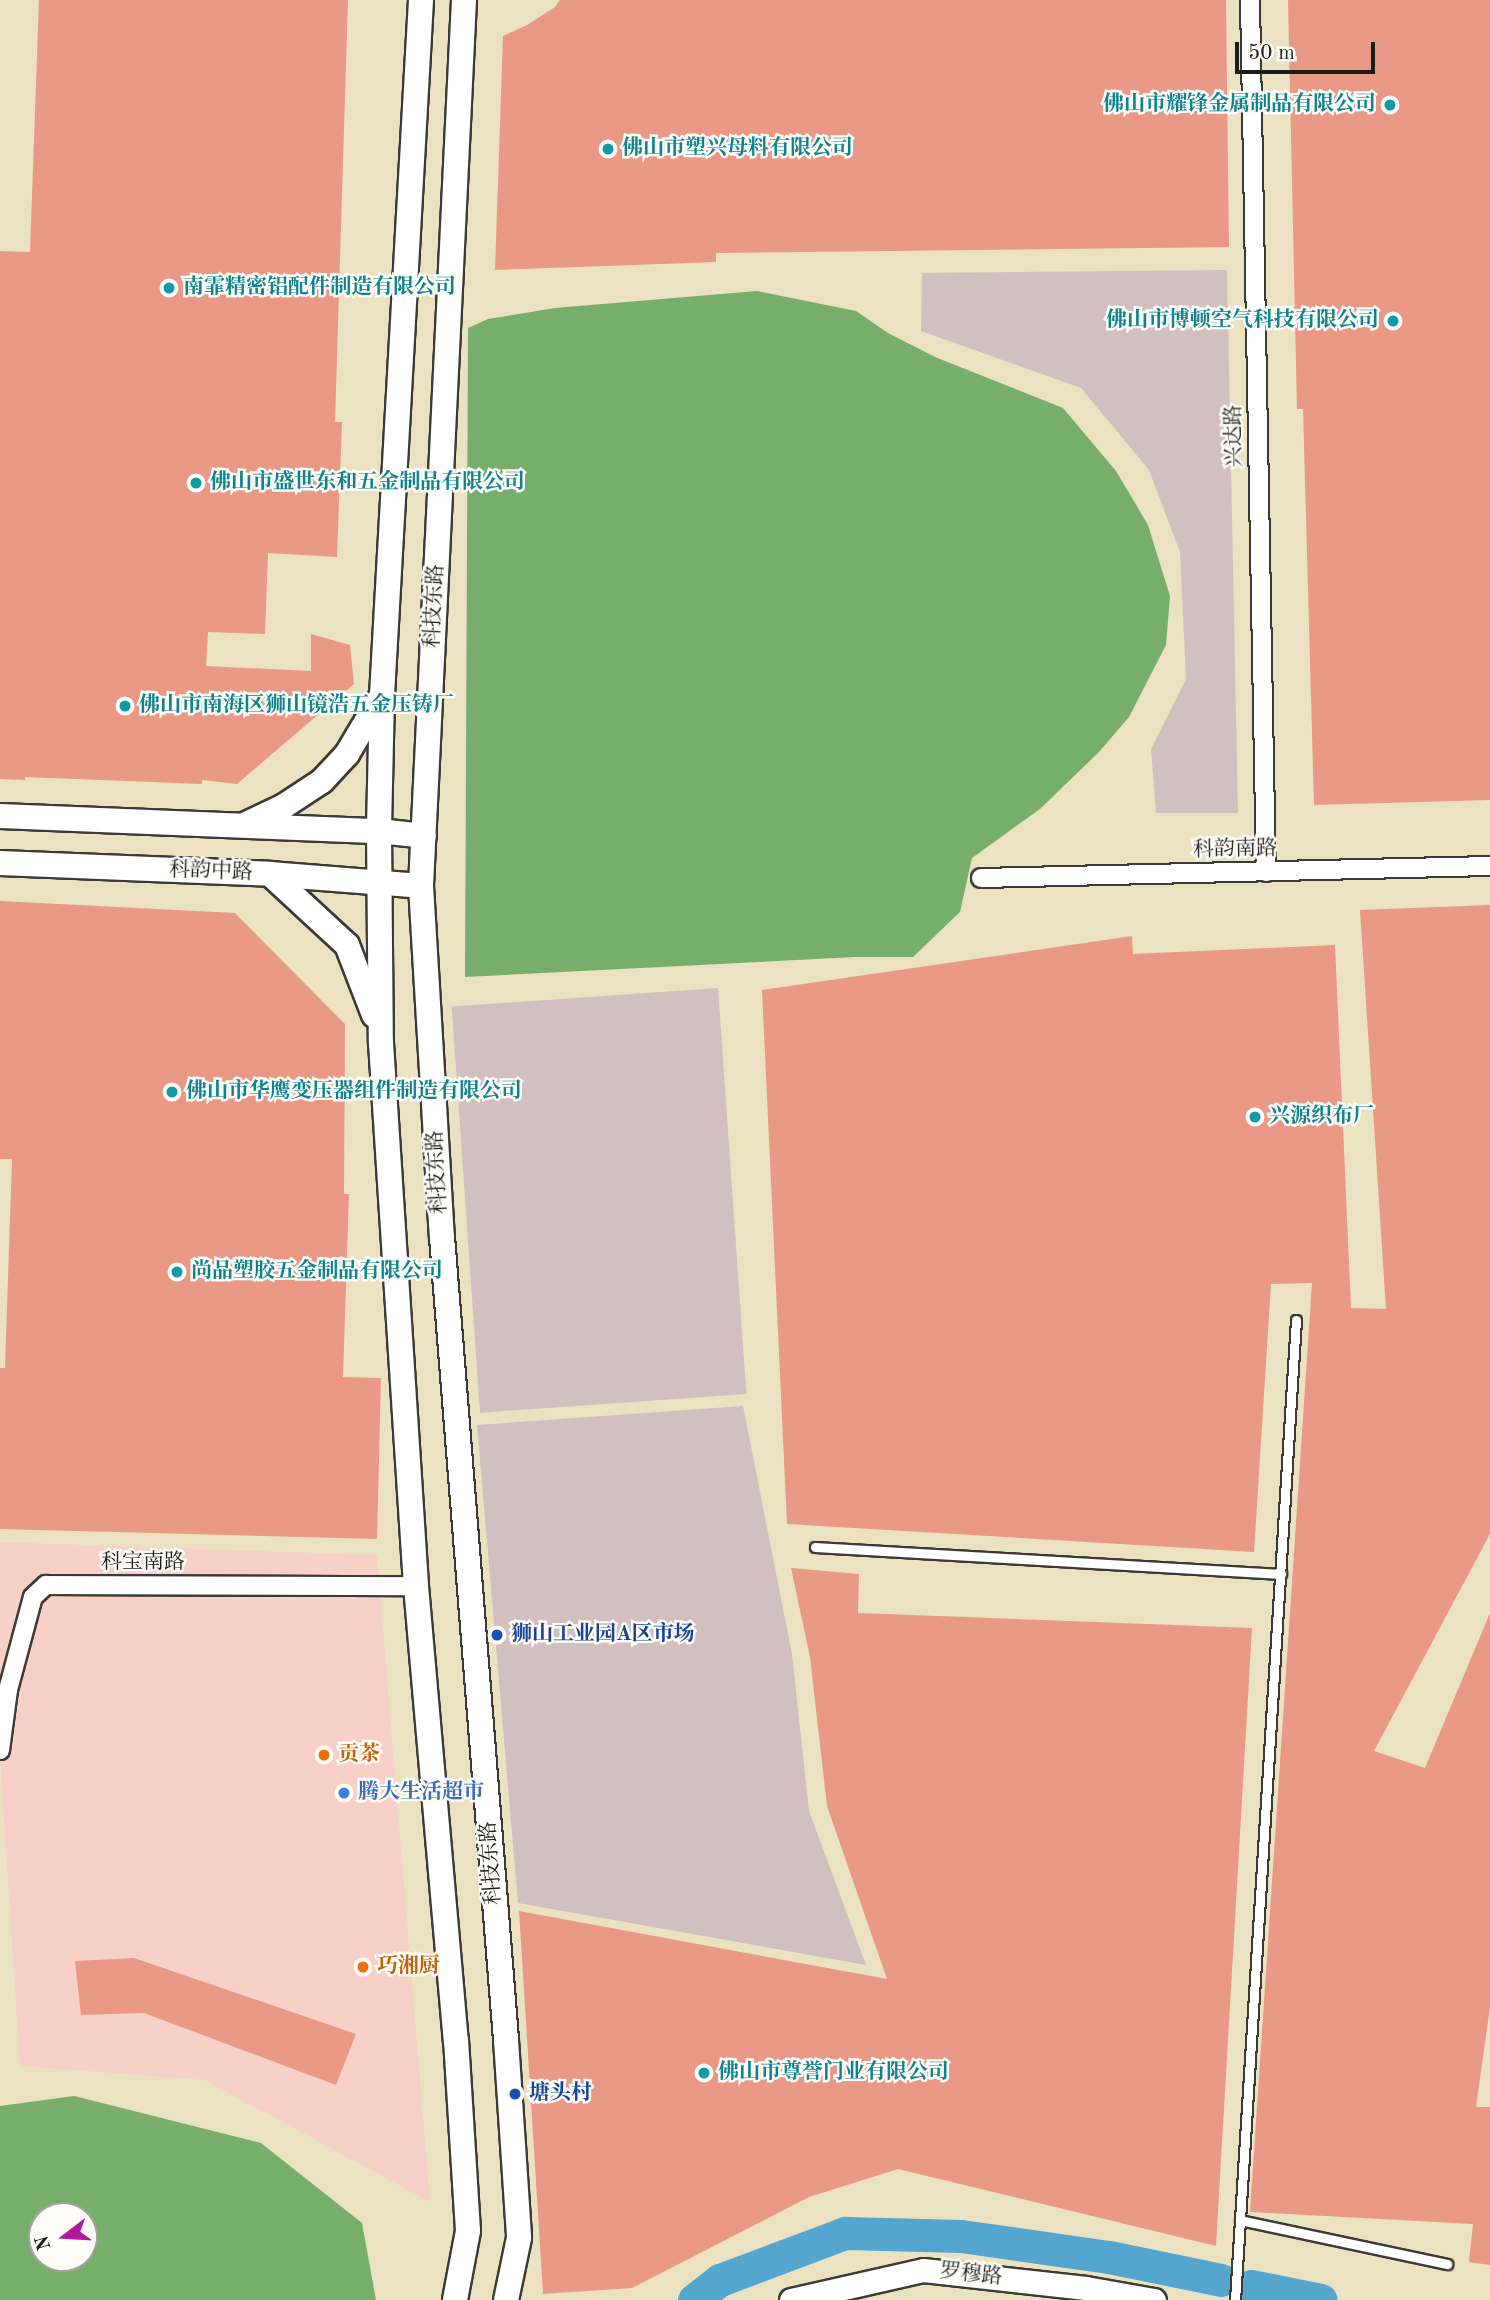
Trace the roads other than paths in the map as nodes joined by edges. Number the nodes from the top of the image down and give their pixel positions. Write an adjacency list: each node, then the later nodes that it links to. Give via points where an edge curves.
1 (421, 0): 4 (main road)
2 (464, 0): 8 (main road, 科技东路)
3 (1250, 0): 11 (street, 兴达路)
4 (382, 696): 6 (main road, via 347,754 322,781); 7 (main road)
5 (0, 816): 6 (main road)
6 (240, 827): 7 (main road)
7 (379, 831): 8 (main road); 14 (main road)
8 (424, 836): 15 (main road, 科技东路)
9 (0, 863): 12 (main road, 科韵中路)
10 (1490, 866): 11 (street, 科韵南路)
11 (1266, 872): 13 (street, 科韵南路)
12 (270, 874): 14 (main road, 科韵中路); 16 (main road, via 347,944 368,993)
13 (981, 878)
14 (379, 883): 15 (main road, 科韵中路); 16 (main road)
15 (421, 886): 25 (main road, 科技东路, via 442,1237 519,2238)
16 (381, 1043): 20 (main road)
17 (1296, 1320): 19 (lane)
18 (815, 1547): 19 (lane)
19 (1281, 1574): 22 (lane)
20 (416, 1586): 21 (street, 科宝南路, via 46,1585 33,1597 29,1611 8,1690); 24 (main road, via 468,2231)
21 (0, 1751)
22 (1240, 2220): 23 (lane); 28 (lane)
23 (1447, 2264)
24 (455, 2300)
25 (506, 2300)
26 (790, 2300): 27 (street, 罗穆路, via 923,2270)
27 (1154, 2300)
28 (1235, 2300)

